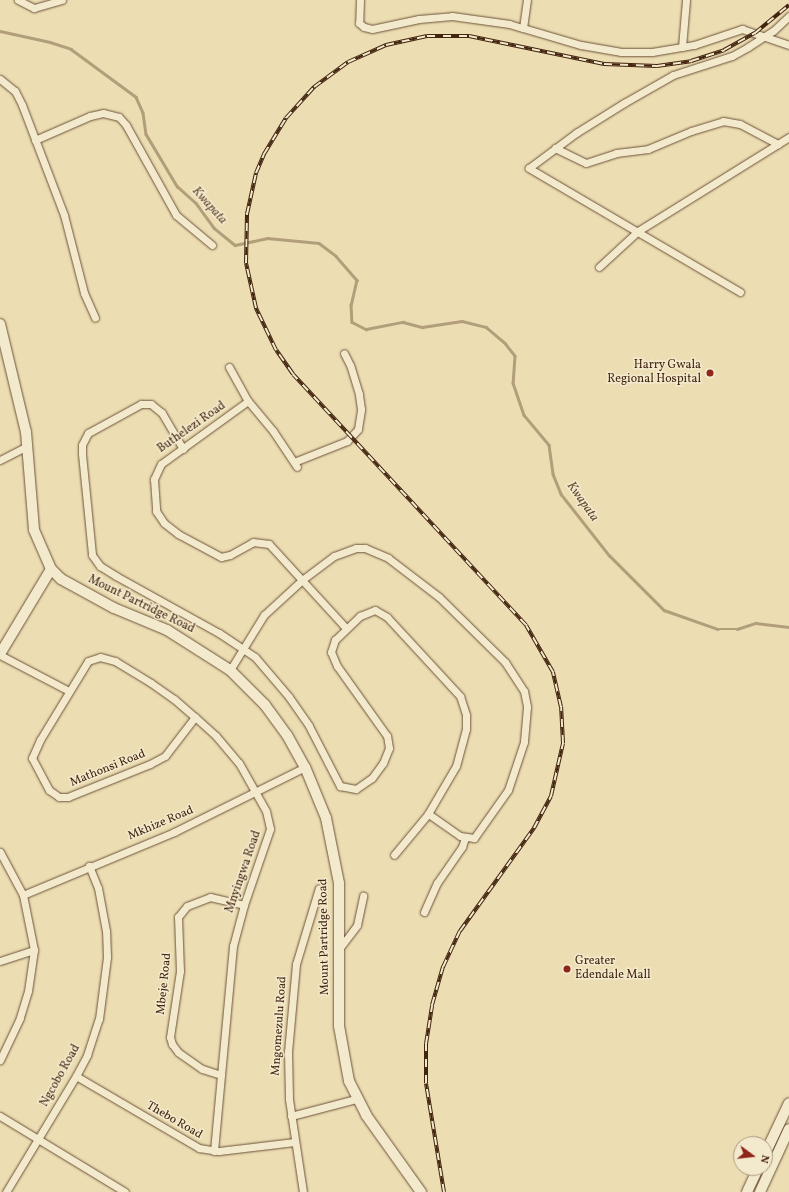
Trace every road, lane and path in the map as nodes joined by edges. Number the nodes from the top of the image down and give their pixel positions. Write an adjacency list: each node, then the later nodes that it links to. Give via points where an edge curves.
1 (18, 0): 2 (street, via 34,8)
2 (62, 0)
3 (360, 0): 7 (street, via 359,23 368,28 381,29 419,19 447,16 479,18)
4 (527, 0): 7 (street)
5 (686, 0): 10 (street)
6 (789, 16): 8 (street)
7 (524, 28): 10 (street, via 581,45 621,52 652,52)
8 (766, 37): 9 (street); 10 (street, via 737,29 703,43); 15 (street, via 732,56 673,75)
9 (789, 45)
10 (682, 47)
11 (0, 79): 13 (street, via 15,91)
12 (789, 137): 14 (street)
13 (35, 140): 17 (street, via 90,116 103,113 119,117 126,125 176,215); 20 (street, via 64,215 84,293)
14 (778, 144): 15 (street, via 740,124 723,121 648,149 616,153 586,163); 16 (street)
15 (555, 148): 16 (street, via 529,168)
16 (638, 231): 18 (street); 19 (street)
17 (212, 245)
18 (599, 267)
19 (740, 292)
20 (95, 318)
21 (0, 324): 25 (street, Mount Partridge Road)
22 (344, 353): 24 (street, via 350,365 361,409 358,429 347,441 295,464 273,430)
23 (229, 366): 24 (street)
24 (248, 401): 26 (street, Buthelezi Road)
25 (28, 446): 27 (street); 28 (street, Mount Partridge Road, via 34,530)
26 (183, 449): 29 (street, Buthelezi Road, via 161,464 154,479 156,511 164,523 202,549 221,557 230,555 253,542 265,542); 31 (street, via 162,413 151,404 141,404 88,433 82,445 82,454 92,555 100,566 116,576)
27 (0, 460)
28 (51, 569): 32 (street); 34 (street, Mount Partridge Road, via 61,579 114,608 167,630)
29 (302, 580): 30 (street); 31 (street, via 264,615); 40 (street, via 344,551 365,548 379,552 439,597 485,642 524,691 527,725 519,763 508,790 496,809 474,838)
30 (346, 628): 31 (street, via 332,647 332,657 389,742 387,757 377,772 356,789 344,788 336,782 309,726 290,697 255,657); 39 (street, via 366,612 381,612 460,696 466,715 464,741 456,766)
31 (242, 648): 34 (street)
32 (0, 655): 35 (street)
33 (96, 656): 35 (street, Mathonsi Road, via 88,661); 36 (street, Mnyingwa Road, via 115,661)
34 (230, 670): 37 (street, Mount Partridge Road, via 265,705 288,735)
35 (69, 691): 36 (street, Mathonsi Road, via 32,758 49,790 59,797 77,793 165,756)
36 (195, 717): 38 (street, Mnyingwa Road, via 228,749)
37 (305, 766): 38 (street, Mkhize Road); 49 (street, Mount Partridge Road, via 326,818 333,846 339,883)
38 (256, 792): 43 (street, Mkhize Road, via 174,832); 47 (street, Mnyingwa Road, via 266,811 270,829)
39 (428, 814): 40 (street); 42 (street)
40 (465, 838): 48 (street, via 462,847 437,883)
41 (0, 852): 45 (street)
42 (394, 855)
43 (90, 866): 45 (street, Mkhize Road); 54 (street, Ngcobo Road, via 102,910 107,957 99,1019 87,1055)
44 (318, 888): 58 (street, Mngomezulu Road, via 303,935 295,972 287,1076)
45 (23, 895): 50 (street)
46 (363, 896): 49 (street, via 356,924)
47 (244, 905): 53 (street, Mnyingwa Road, via 233,946); 53 (street, Mbeje Road, via 210,897 187,906 178,917 180,970 170,1037 178,1052 202,1069)
48 (424, 912)
49 (339, 949): 55 (street, Mount Partridge Road, via 341,1047)
50 (34, 950): 51 (street); 52 (street, via 28,992 20,1018)
51 (0, 961)
52 (0, 1060)
53 (221, 1075): 63 (street, Mnyingwa Road)
54 (76, 1076): 61 (street, Ngcobo Road); 63 (street, Thebo Road, via 189,1143)
55 (356, 1099): 58 (street); 68 (street, Mount Partridge Road)
56 (789, 1103): 60 (street)
57 (0, 1116): 61 (street)
58 (291, 1116): 62 (street, Mngomezulu Road)
59 (789, 1129): 70 (street)
60 (773, 1137)
61 (38, 1139): 65 (street, Ngcobo Road); 66 (street)
62 (294, 1142): 63 (street, Thebo Road); 67 (street, Mngomezulu Road)
63 (214, 1151)
64 (754, 1176): 69 (street)
65 (6, 1192)
66 (126, 1192)
67 (304, 1192)
68 (422, 1192)
69 (747, 1192)
70 (760, 1192)

